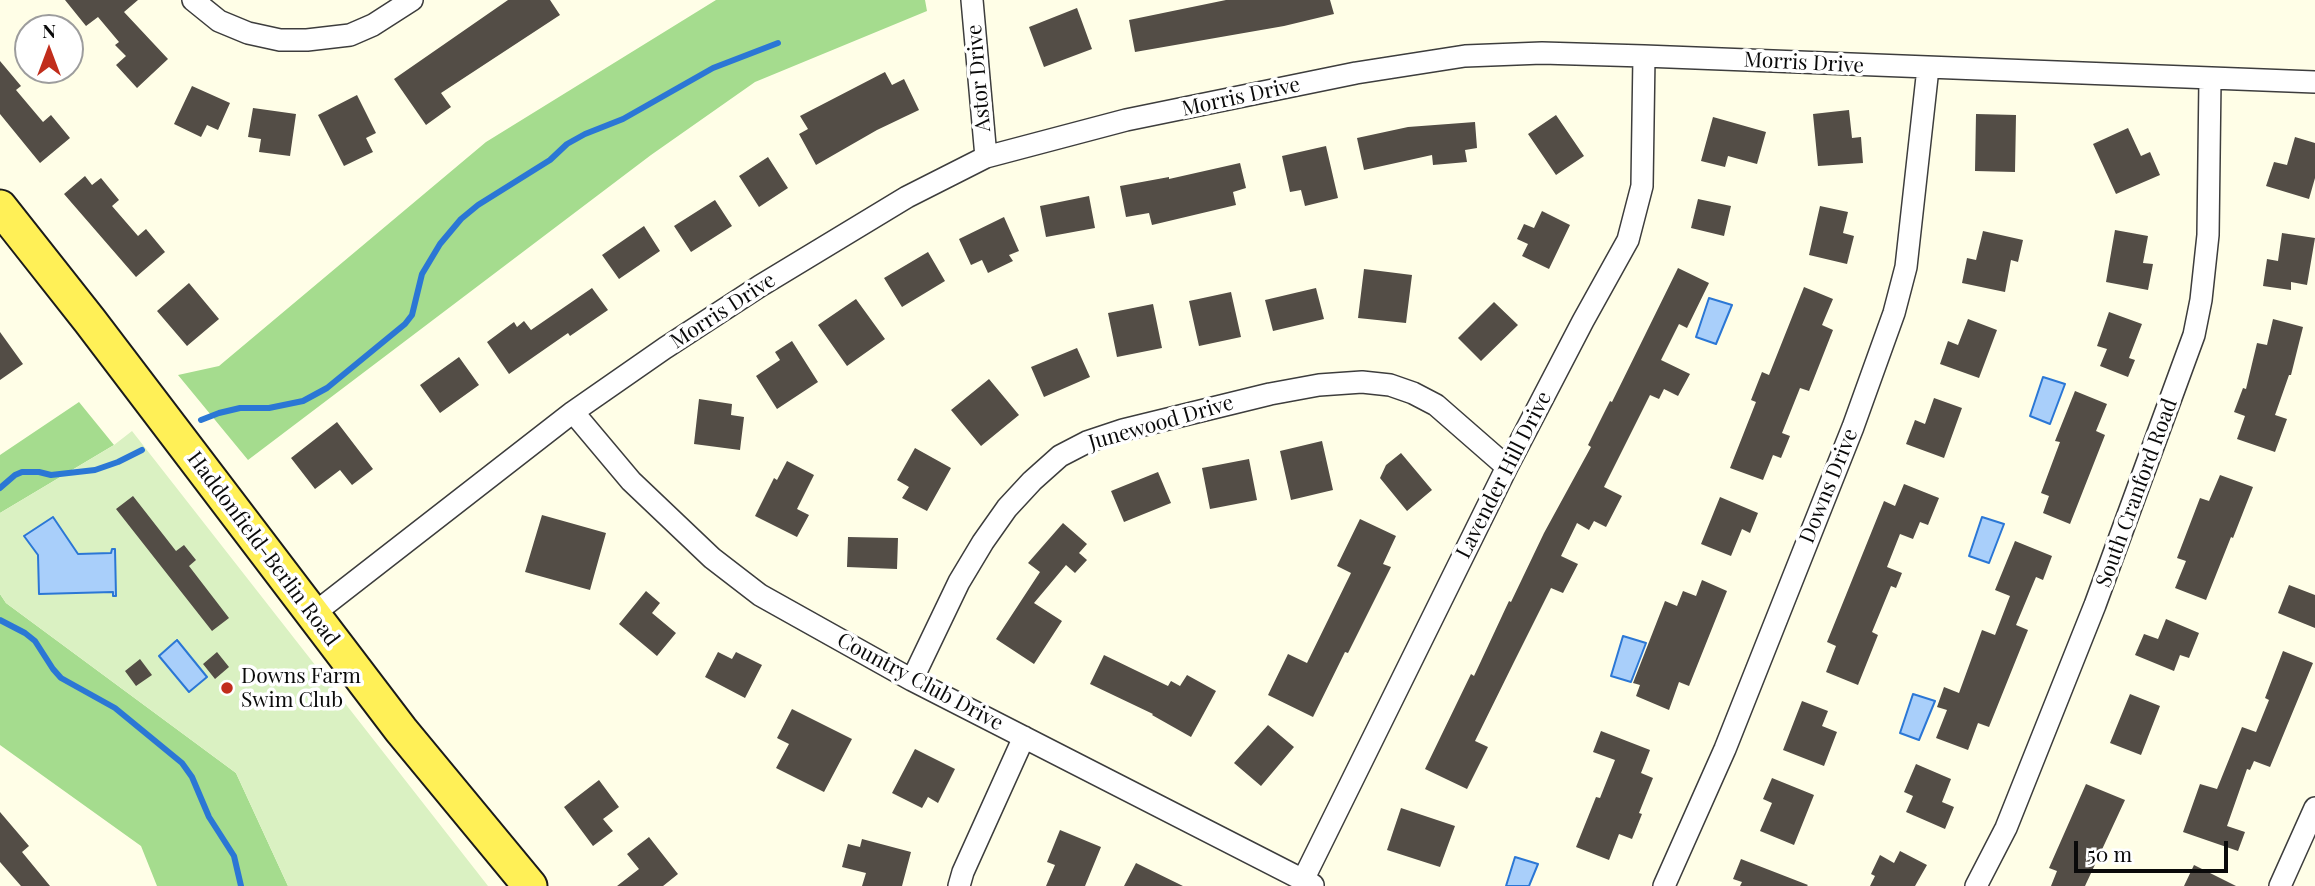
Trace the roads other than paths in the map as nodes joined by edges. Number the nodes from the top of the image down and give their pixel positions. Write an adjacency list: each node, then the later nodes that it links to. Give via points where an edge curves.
1 (193, 0): 2 (street, via 219,21 280,40 349,35)
2 (412, 0)
3 (972, 0): 8 (street, Astor Drive)
4 (1644, 55): 5 (street, Morris Drive); 8 (street, Morris Drive, via 1465,55 1126,120); 11 (street, Lavender Hill Drive, via 1642,186 1628,240)
5 (1928, 68): 6 (street, Morris Drive); 19 (street, Downs Drive, via 1906,267 1894,313 1725,749)
6 (2210, 79): 7 (street, Morris Drive); 20 (street, South Cranford Road, via 2208,235 2194,335 2095,605 2006,828)
7 (2315, 82)
8 (986, 157): 10 (street, Morris Drive, via 907,197 760,286)
9 (0, 207): 12 (main road, Haddonfield-Berlin Road)
10 (573, 412): 12 (street, Morris Drive); 13 (street, Country Club Drive, via 631,481 722,565 760,595)
11 (1507, 467): 13 (street, Junewood Drive, via 1436,405 1390,385 1362,382 1270,394 1087,442 1060,456 1007,508 959,582); 16 (street, Lavender Hill Drive)
12 (312, 614): 17 (main road, Haddonfield-Berlin Road)
13 (912, 680): 14 (street, Country Club Drive)
14 (1024, 737): 16 (street, Country Club Drive); 18 (street)
15 (2315, 808): 21 (street)
16 (1309, 883)
17 (530, 886)
18 (959, 886)
19 (1664, 886)
20 (1976, 886)
21 (2280, 886)

